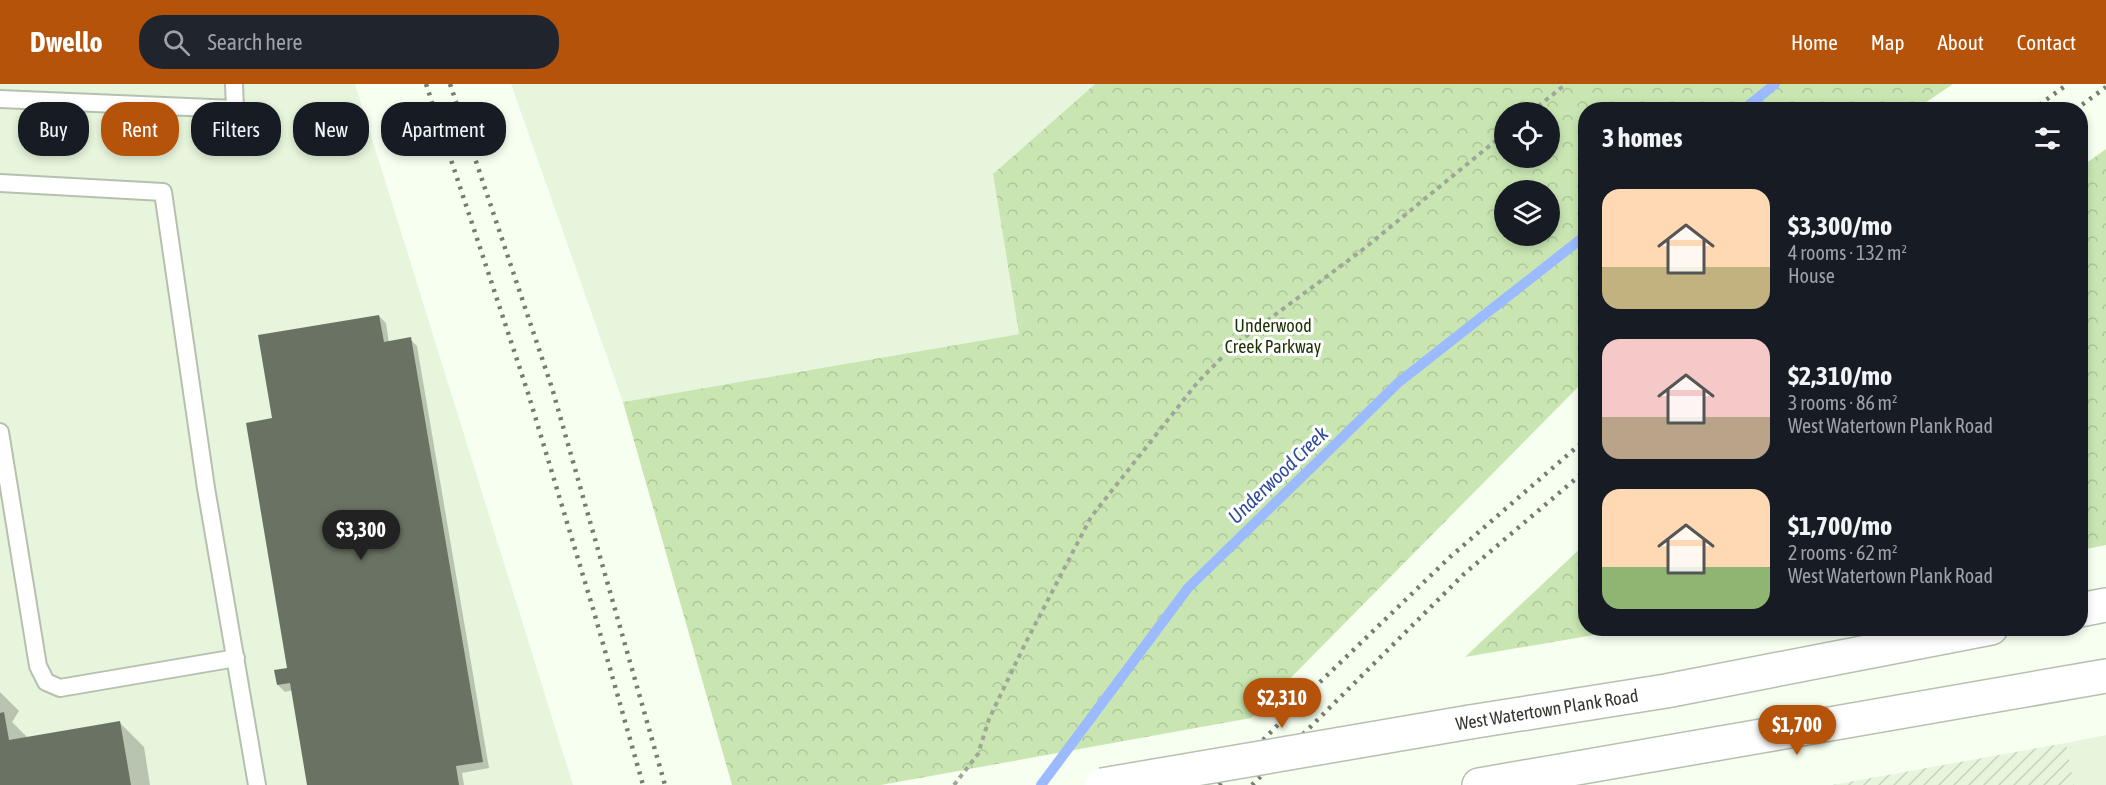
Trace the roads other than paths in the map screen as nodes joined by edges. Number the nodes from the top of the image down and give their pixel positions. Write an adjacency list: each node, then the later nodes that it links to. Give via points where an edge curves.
1 (234, 84): 2 (lane, via 235,109)
2 (0, 99)
3 (0, 183): 8 (lane, via 163,192 206,488)
4 (0, 432): 8 (lane, via 38,666 46,682 60,688)
5 (2106, 605): 6 (street)
6 (2088, 608)
7 (1950, 636): 11 (street, West Watertown Plank Road, bridge, via 1666,691)
8 (236, 658): 10 (lane)
9 (2106, 676): 12 (street)
10 (257, 785)
11 (1102, 785)
12 (1479, 785)

